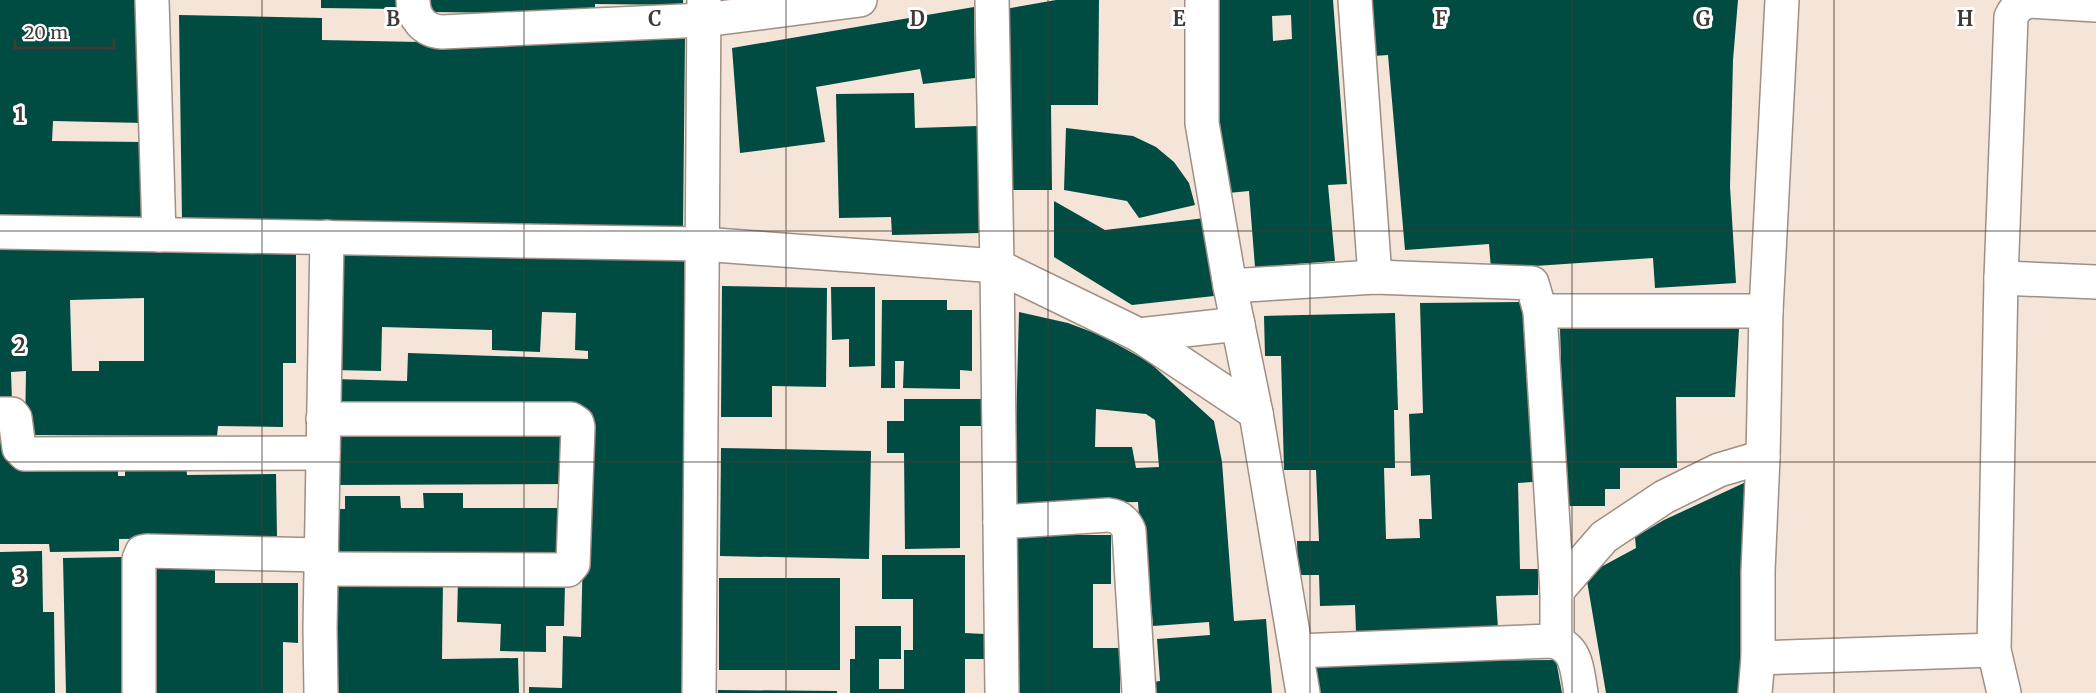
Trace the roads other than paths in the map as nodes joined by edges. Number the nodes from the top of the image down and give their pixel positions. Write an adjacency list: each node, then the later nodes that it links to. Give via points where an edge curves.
1 (152, 0): 11 (street)
2 (413, 0): 9 (street, via 417,18 428,29 442,32)
3 (861, 0): 9 (street)
4 (992, 0): 14 (street)
5 (1202, 0): 18 (street, via 1202,123)
6 (1355, 0): 15 (street)
7 (1782, 0): 19 (street)
8 (2096, 4): 16 (street, via 2030,1 2020,4 2012,17)
9 (704, 10): 13 (street)
10 (0, 232): 11 (street)
11 (159, 235): 12 (street)
12 (327, 237): 13 (street); 25 (street)
13 (702, 244): 14 (street); 37 (street)
14 (997, 266): 22 (street); 28 (street)
15 (1375, 277): 18 (street); 20 (street, via 1532,283)
16 (2001, 278): 17 (street); 32 (street)
17 (2096, 282)
18 (1230, 286): 21 (street)
19 (1766, 310): 20 (street); 27 (street)
20 (1540, 311): 30 (street)
21 (1238, 324): 22 (street); 23 (street)
22 (1139, 335): 23 (street)
23 (1256, 413): 33 (street)
24 (0, 414): 26 (street, via 12,414 15,418 19,448 26,454)
25 (323, 419): 26 (street); 29 (street, via 571,419 578,427 573,564 568,570)
26 (322, 453): 29 (street)
27 (1763, 457): 30 (street, via 1719,470 1664,497 1604,537); 34 (street)
28 (1000, 522): 38 (street); 39 (street, via 1108,515 1124,522 1129,531)
29 (321, 562): 35 (street, via 142,552); 36 (street)
30 (1557, 591): 31 (street)
31 (1557, 642): 33 (street); 41 (street, via 1575,659)
32 (1994, 650): 34 (street); 43 (street)
33 (1297, 651): 40 (street)
34 (1758, 658): 42 (street)
35 (139, 693)
36 (321, 693)
37 (699, 693)
38 (1002, 693)
39 (1139, 693)
40 (1304, 693)
41 (1581, 693)
42 (1755, 693)
43 (2004, 693)

